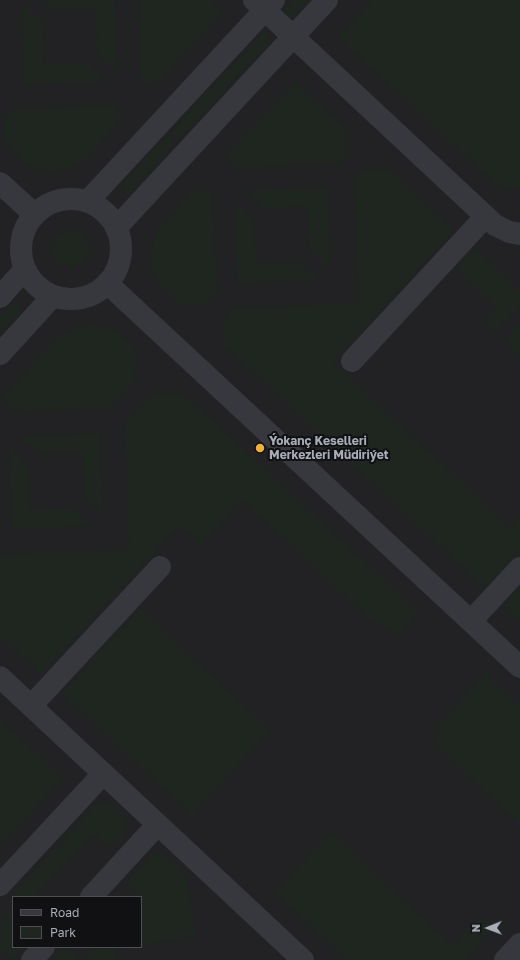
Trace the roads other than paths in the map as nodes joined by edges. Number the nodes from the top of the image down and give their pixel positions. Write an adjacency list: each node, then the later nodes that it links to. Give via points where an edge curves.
1 (327, 0): 3 (lane)
2 (264, 3): 3 (lane); 5 (lane)
3 (293, 37): 7 (lane); 8 (lane)
4 (0, 183): 6 (lane)
5 (88, 202): 6 (lane, via 72,199 54,201); 8 (lane, via 109,216)
6 (34, 214): 10 (lane, via 22,236 20,248)
7 (486, 216): 9 (lane, via 496,226); 15 (lane)
8 (116, 228): 11 (lane, via 121,250 114,273)
9 (520, 234)
10 (25, 270): 12 (lane, via 41,290); 13 (lane)
11 (107, 283): 12 (lane, via 98,291 76,299); 18 (lane)
12 (53, 296): 14 (lane)
13 (0, 297)
14 (0, 354)
15 (352, 361)
16 (160, 567): 21 (lane)
17 (520, 568): 18 (lane)
18 (471, 621): 19 (lane)
19 (520, 667)
20 (0, 677): 21 (lane)
21 (31, 706): 22 (lane)
22 (103, 774): 23 (lane); 24 (lane)
23 (158, 824): 25 (lane); 29 (lane)
24 (0, 885)
25 (92, 896)
26 (520, 944): 30 (lane)
27 (43, 948): 28 (lane)
28 (32, 960)
29 (303, 960)
30 (505, 960)

